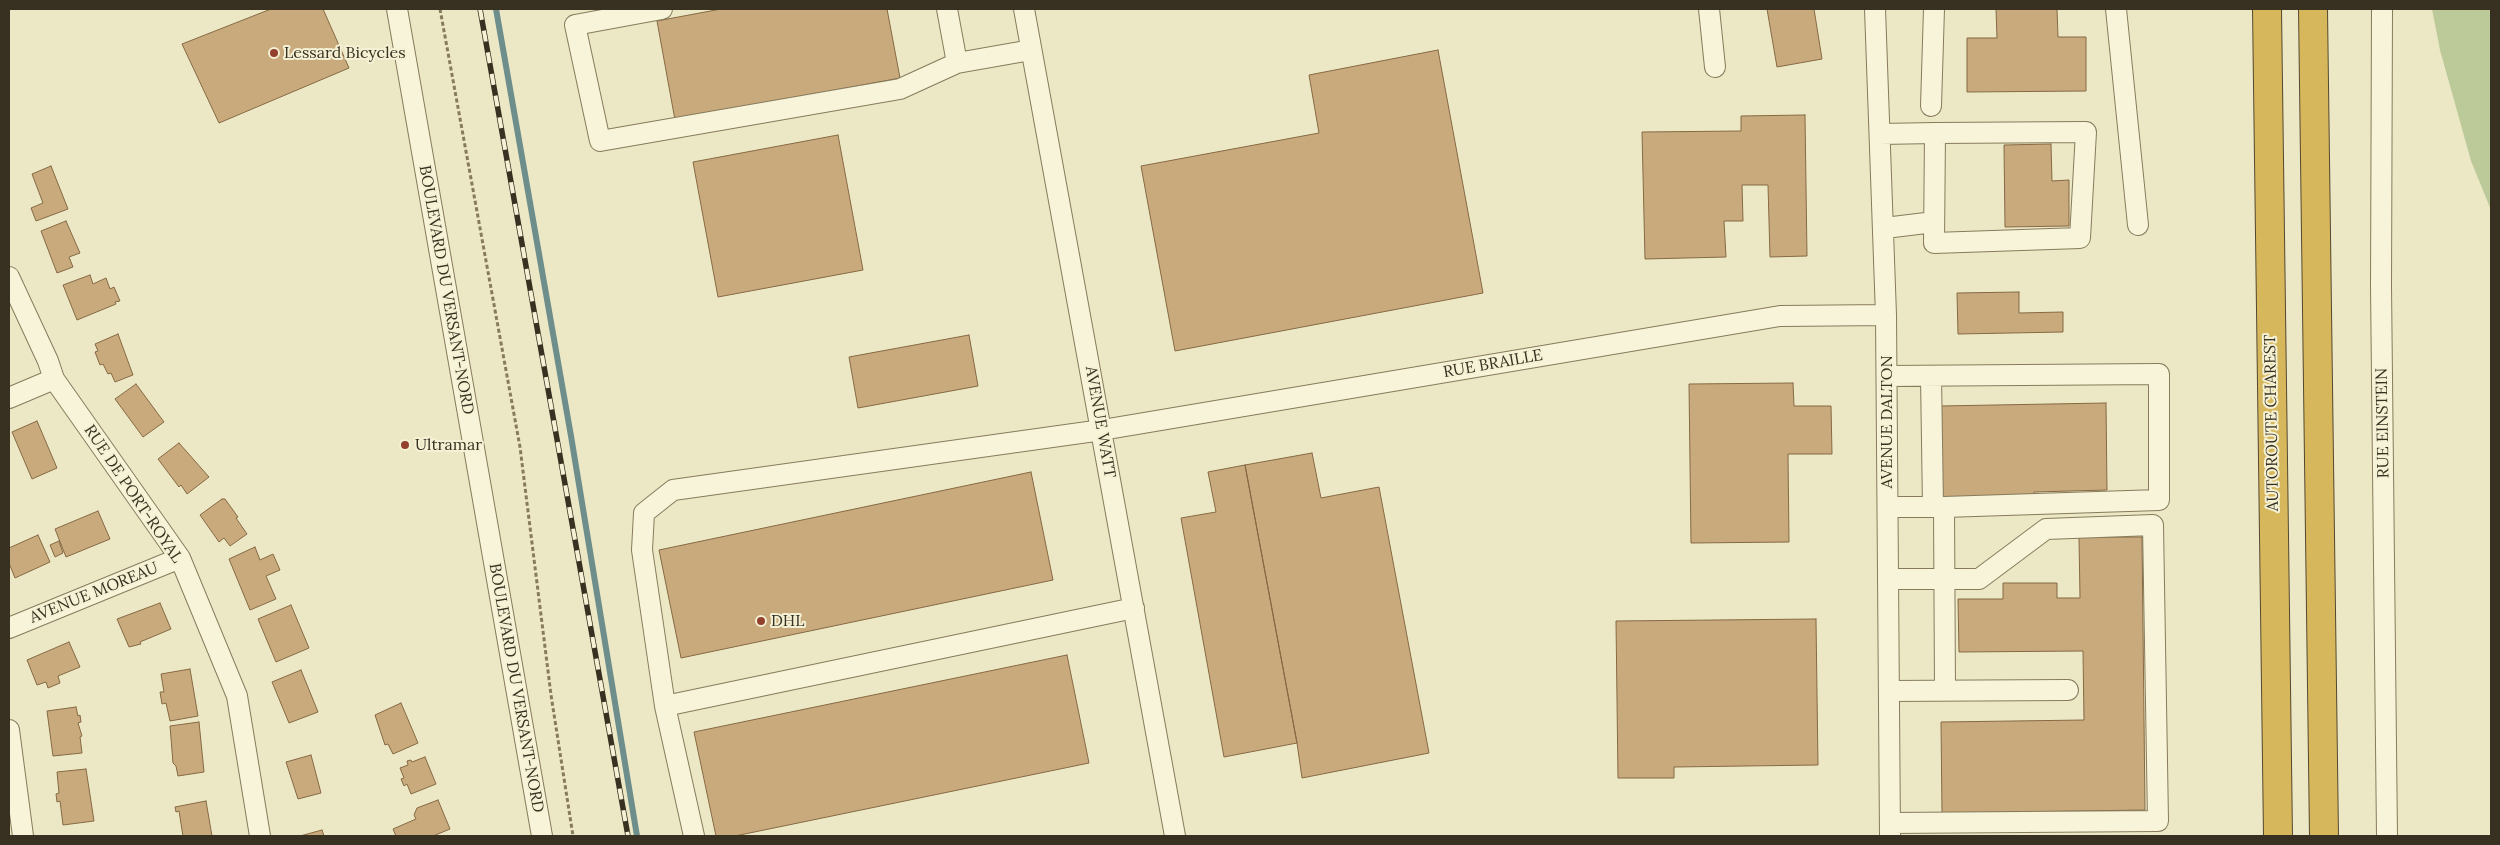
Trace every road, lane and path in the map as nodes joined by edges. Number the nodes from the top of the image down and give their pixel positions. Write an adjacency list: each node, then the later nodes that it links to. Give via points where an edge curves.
1 (398, 9): 44 (street, BOULEVARD DU VERSANT-NORD)
2 (440, 9): 45 (path, via 520,447)
3 (662, 9): 14 (street, via 575,25 600,141 900,89)
4 (947, 9): 14 (street)
5 (1024, 9): 13 (street, AVENUE WATT)
6 (1709, 9): 15 (street)
7 (1875, 9): 18 (street, AVENUE DALTON)
8 (1934, 9): 16 (street)
9 (2116, 9): 20 (street)
10 (2314, 9): 49 (highway)
11 (2382, 9): 50 (street, RUE EINSTEIN)
12 (2266, 15): 48 (highway, AUTOROUTE CHAREST)
13 (1031, 50): 14 (street); 28 (street, AVENUE WATT)
14 (957, 63)
15 (1715, 67)
16 (1931, 106)
17 (1935, 133): 18 (street); 19 (street); 19 (street, via 2086,132 2080,238 1934,243)
18 (1880, 134): 21 (street, AVENUE DALTON)
19 (1934, 222): 21 (street)
20 (2138, 225)
21 (1884, 228): 23 (street, AVENUE DALTON)
22 (9, 277): 26 (street, RUE DE PORT-ROYAL)
23 (1886, 315): 24 (street, AVENUE DALTON); 28 (street, RUE BRAILLE, via 1780,316)
24 (1887, 376): 25 (street); 29 (street, AVENUE DALTON)
25 (1931, 376): 30 (street); 30 (street, via 2159,374 2159,500)
26 (54, 379): 27 (street); 31 (street, RUE DE PORT-ROYAL)
27 (9, 398)
28 (1102, 430): 34 (street, AVENUE WATT); 39 (street, RUE BRAILLE, via 673,490 644,513 642,550)
29 (1888, 507): 30 (street); 32 (street, AVENUE DALTON)
30 (1938, 507): 33 (street)
31 (180, 558): 35 (street, AVENUE MOREAU); 43 (street, RUE DE PORT-ROYAL, via 237,696)
32 (1888, 579): 33 (street); 36 (street, AVENUE DALTON)
33 (1944, 579): 37 (street); 41 (street, via 1979,579 2046,529 2153,525 2158,821)
34 (1134, 608): 39 (street); 47 (street, AVENUE WATT)
35 (9, 628)
36 (1889, 690): 37 (street); 41 (street, AVENUE DALTON)
37 (1945, 690): 38 (street)
38 (2068, 690)
39 (665, 706): 46 (street, RUE BRAILLE)
40 (9, 730): 42 (street)
41 (1890, 830)
42 (23, 836)
43 (260, 836)
44 (542, 836)
45 (573, 836)
46 (694, 836)
47 (1175, 836)
48 (2278, 836)
49 (2324, 836)
50 (2387, 836)

